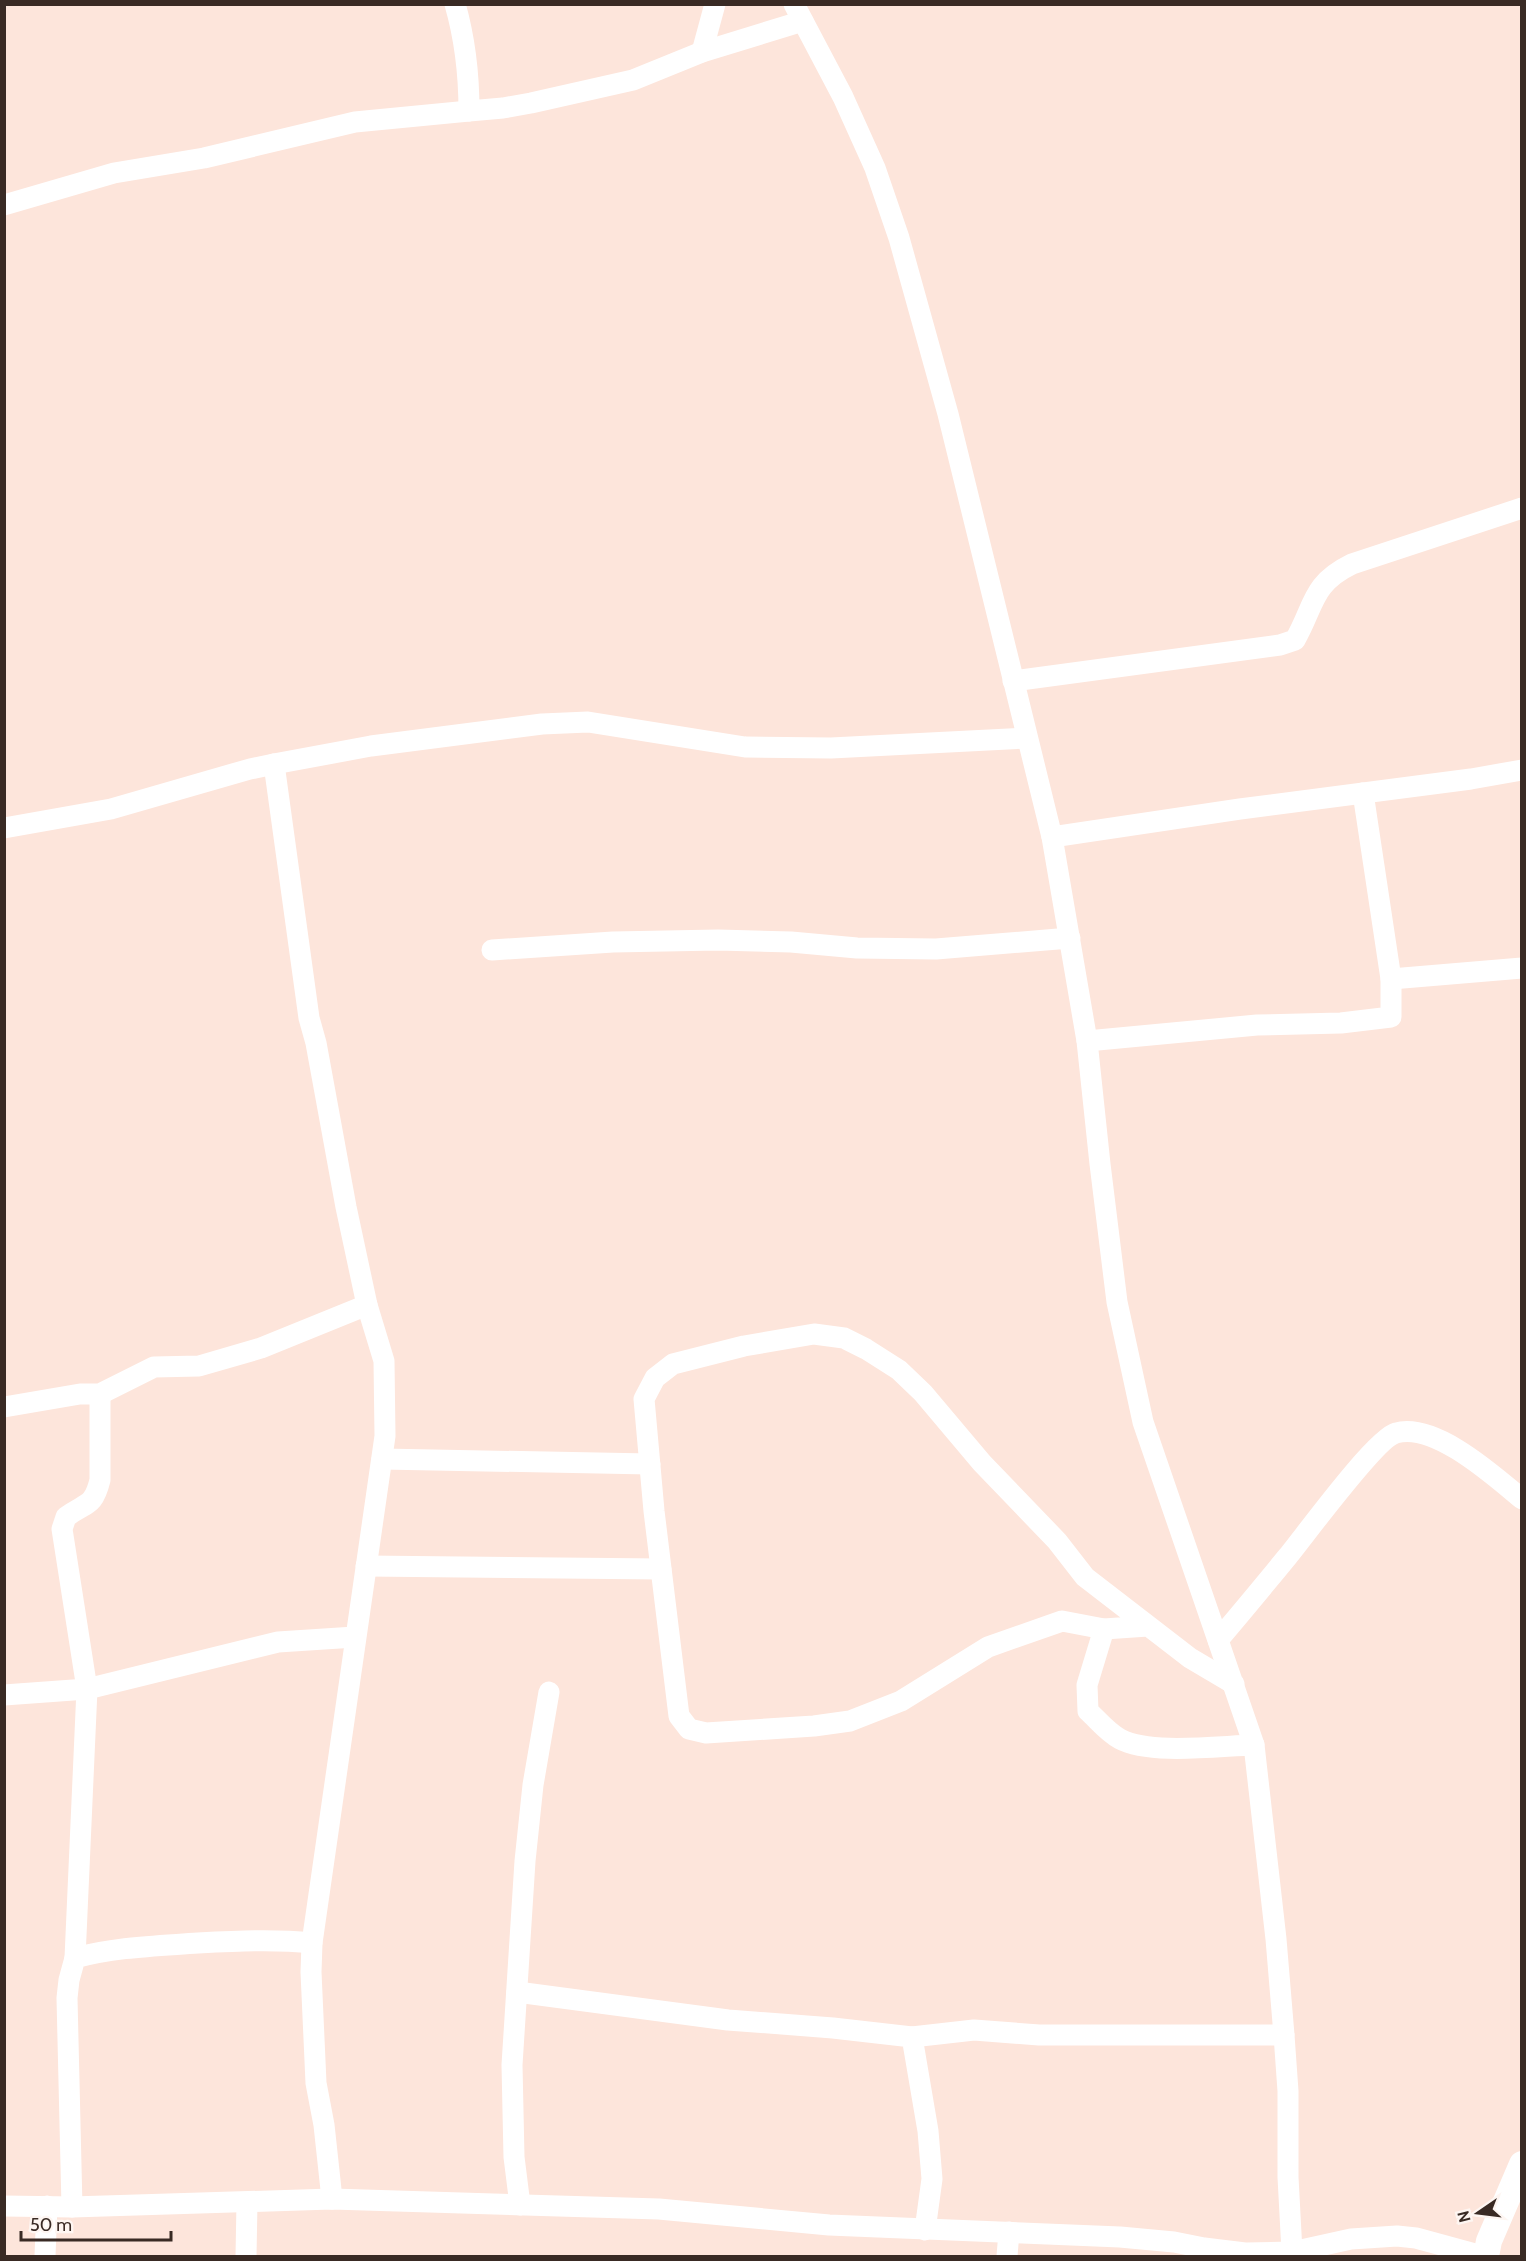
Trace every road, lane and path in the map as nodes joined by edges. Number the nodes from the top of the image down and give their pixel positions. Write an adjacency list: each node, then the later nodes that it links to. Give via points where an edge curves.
1 (455, 4): 5 (street, via 469,81)
2 (715, 4): 4 (street)
3 (798, 13): 4 (street); 8 (street, via 875,168 899,238 948,414)
4 (702, 51): 5 (street, via 633,80 531,103)
5 (469, 111): 6 (street, via 355,122 204,158 114,173)
6 (4, 206)
7 (1521, 508): 8 (street, via 1336,572 1312,599 1295,640)
8 (1013, 681): 9 (street)
9 (1027, 738): 10 (street, via 831,748 746,747 588,722 542,724 371,746); 14 (street)
10 (274, 764): 13 (street, via 111,809); 20 (street, via 309,1018)
11 (1521, 770): 12 (street)
12 (1363, 793): 14 (street); 18 (street)
13 (4, 828)
14 (1052, 837): 15 (street)
15 (1070, 938): 16 (street, via 936,949 718,940); 19 (street)
16 (492, 950)
17 (1521, 968): 18 (street)
18 (1390, 979): 19 (street, via 1391,1017)
19 (1087, 1041): 31 (street, via 1118,1302 1143,1422)
20 (367, 1305): 21 (street, via 251,1351 199,1366 154,1367); 23 (street, via 384,1361)
21 (100, 1394): 22 (street); 33 (street, via 97,1492 92,1503 66,1517 62,1529)
22 (4, 1407)
23 (382, 1459): 24 (street); 26 (street)
24 (650, 1464): 27 (street); 28 (street, via 644,1400 656,1378 673,1364 814,1334 844,1338 899,1370 1086,1576)
25 (1521, 1499): 31 (street, via 1459,1449 1420,1432 1395,1433 1339,1492)
26 (366, 1566): 27 (street); 30 (street)
27 (661, 1569): 29 (street, via 679,1716 689,1728 706,1732 850,1721 901,1701 988,1647 1062,1621)
28 (1148, 1626): 29 (street); 32 (street, via 1190,1658)
29 (1104, 1629): 36 (street, via 1087,1685 1089,1710 1106,1729 1121,1739 1149,1748)
30 (355, 1637): 33 (street, via 278,1642); 37 (street)
31 (1218, 1640): 32 (street)
32 (1234, 1684): 36 (street)
33 (87, 1689): 35 (street); 38 (street)
34 (549, 1692): 39 (street, via 525,1861)
35 (4, 1695)
36 (1254, 1745): 40 (street)
37 (312, 1943): 38 (street, via 261,1940 163,1945); 43 (street, via 316,2083)
38 (75, 1958): 48 (street, via 67,1998)
39 (517, 1992): 41 (street, via 729,2020); 45 (street, via 512,2065 514,2157)
40 (1284, 2034): 41 (street, via 1039,2036 974,2030); 51 (street)
41 (912, 2037): 49 (street, via 932,2180)
42 (1521, 2164): 55 (street)
43 (332, 2199): 44 (street); 45 (street)
44 (247, 2202): 48 (street); 53 (street)
45 (520, 2205): 49 (street, via 659,2209)
46 (4, 2206): 47 (street)
47 (47, 2206): 48 (street); 52 (street)
48 (72, 2206)
49 (925, 2230): 50 (street)
50 (1009, 2232): 51 (street, via 1120,2237 1245,2253); 54 (street)
51 (1292, 2252): 55 (street, via 1351,2239 1397,2236)
52 (45, 2256)
53 (246, 2256)
54 (1007, 2256)
55 (1484, 2256)

